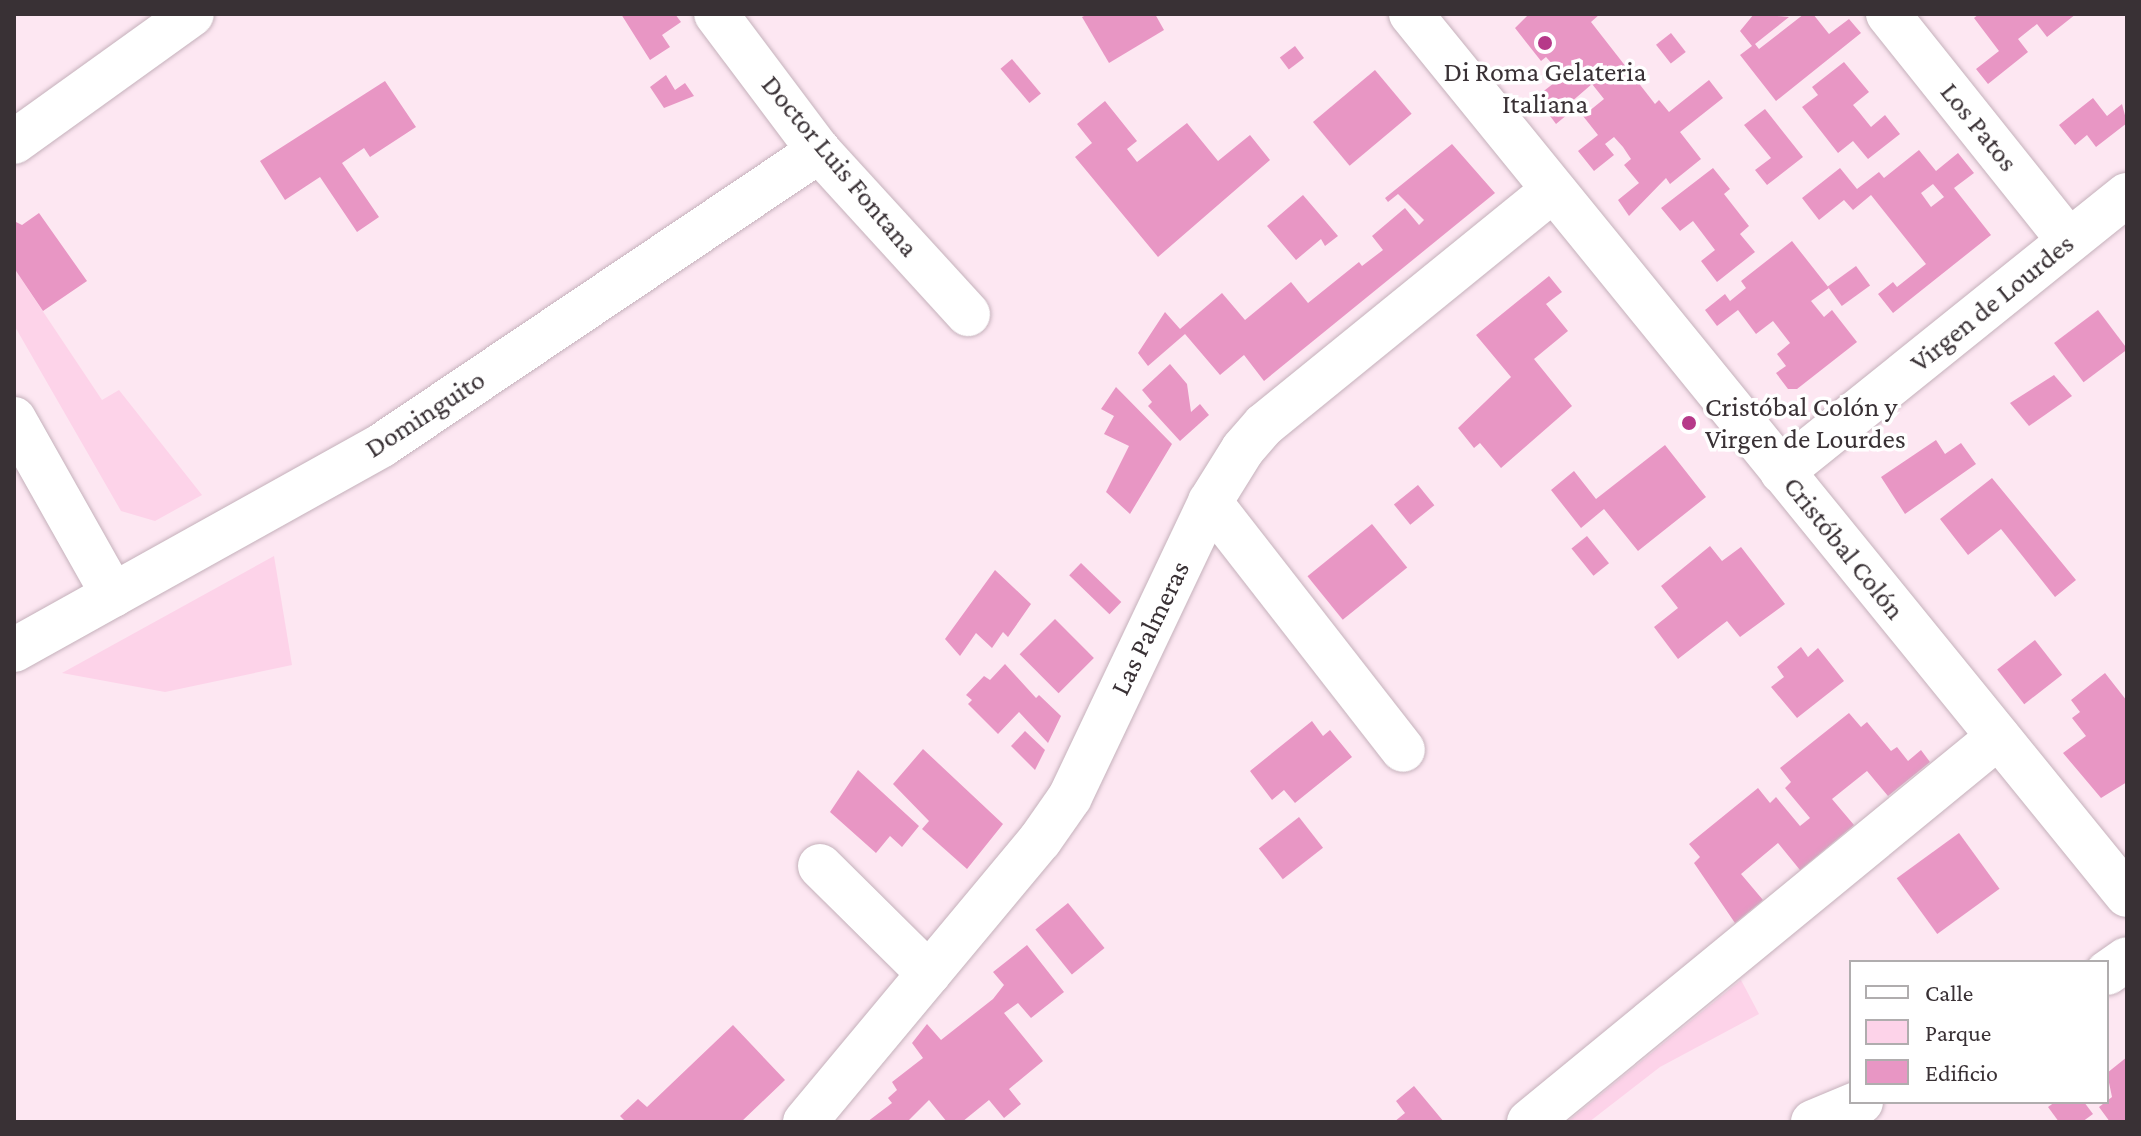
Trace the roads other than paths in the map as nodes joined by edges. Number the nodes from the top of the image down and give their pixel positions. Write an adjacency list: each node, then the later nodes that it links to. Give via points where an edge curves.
1 (192, 14): 5 (street)
2 (716, 14): 6 (street, Doctor Luis Fontana)
3 (1411, 14): 7 (street, Cristóbal Colón)
4 (1888, 14): 9 (street, Los Patos)
5 (14, 142)
6 (819, 151): 10 (street, Doctor Luis Fontana); 14 (street, Dominguito, via 382,445)
7 (1553, 190): 12 (street, Cristóbal Colón); 13 (street, Las Palmeras, via 1264,425)
8 (2127, 195): 9 (street, Virgen de Lourdes)
9 (2069, 241): 12 (street, Virgen de Lourdes)
10 (968, 314)
11 (14, 419): 14 (street)
12 (1782, 472): 16 (street, Cristóbal Colón)
13 (1210, 502): 17 (street); 22 (street, Las Palmeras, via 1070,797)
14 (113, 595): 15 (street, Dominguito)
15 (14, 650)
16 (1998, 737): 19 (street, Cristóbal Colón); 25 (street)
17 (1403, 750)
18 (820, 866): 22 (street)
19 (2127, 895)
20 (2127, 959): 21 (street)
21 (2109, 972)
22 (929, 974): 24 (street, Las Palmeras)
23 (1856, 1104): 26 (street)
24 (805, 1122)
25 (1529, 1122)
26 (1813, 1122)

